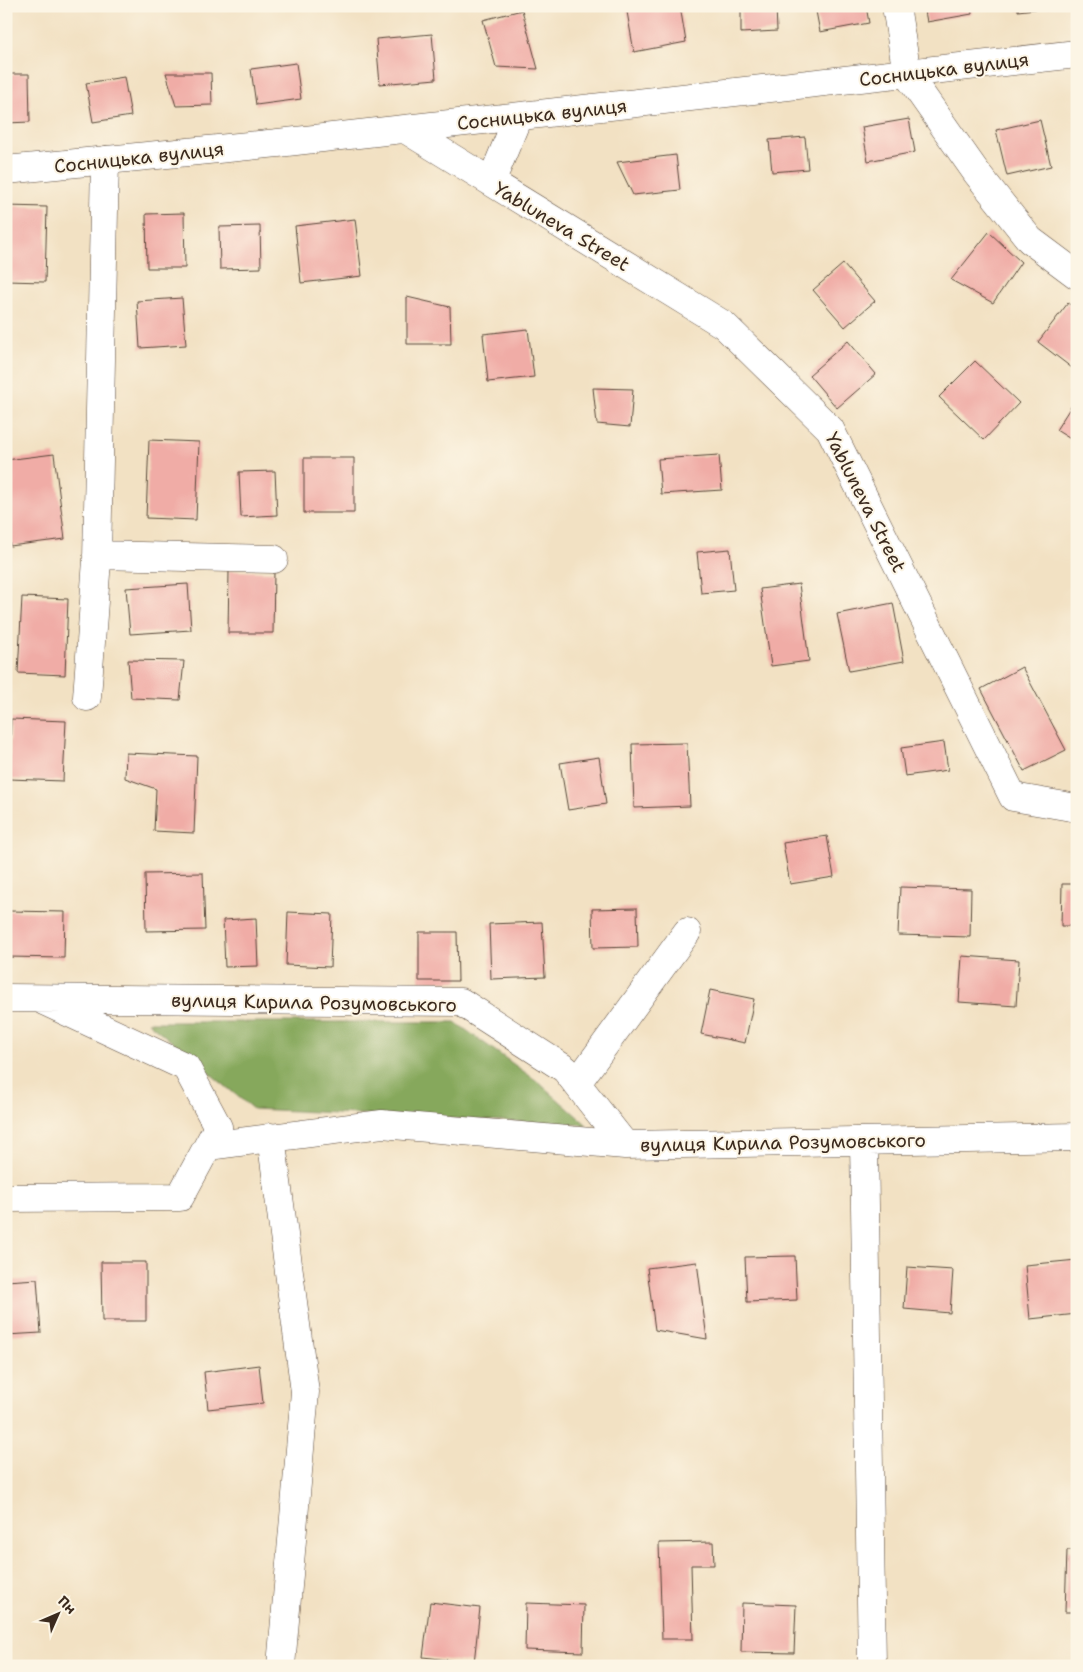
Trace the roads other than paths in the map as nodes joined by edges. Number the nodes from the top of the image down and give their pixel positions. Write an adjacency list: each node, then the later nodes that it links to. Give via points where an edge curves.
1 (896, 6): 3 (street)
2 (1077, 54): 3 (street, Сосницька вулиця)
3 (907, 74): 4 (street, Сосницька вулиця); 9 (street, via 976,172 1030,240)
4 (518, 117): 5 (street, Сосницька вулиця); 8 (street)
5 (405, 130): 6 (street, Сосницька вулиця); 8 (street, Yabluneva Street)
6 (105, 160): 7 (street, Сосницька вулиця); 10 (street)
7 (6, 170)
8 (491, 182): 13 (street, Yabluneva Street, via 724,325 830,430 1013,797)
9 (1077, 275)
10 (97, 555): 11 (street); 12 (street)
11 (274, 560)
12 (87, 697)
13 (1077, 808)
14 (687, 932): 17 (street)
15 (6, 998): 16 (street, вулиця Кирила Розумовського)
16 (36, 998): 17 (street, вулиця Кирила Розумовського, via 461,1002 566,1068); 22 (street, вулиця Кирила Розумовського, via 186,1067 218,1127)
17 (577, 1083): 21 (street, вулиця Кирила Розумовського)
18 (1077, 1137): 20 (street, вулиця Кирила Розумовського)
19 (271, 1138): 21 (street, via 382,1124); 22 (street); 24 (street, via 305,1392)
20 (864, 1141): 21 (street, вулиця Кирила Розумовського); 25 (street)
21 (624, 1145)
22 (208, 1146): 23 (street, вулиця Кирила Розумовського, via 180,1197)
23 (6, 1198)
24 (281, 1666)
25 (872, 1666)

